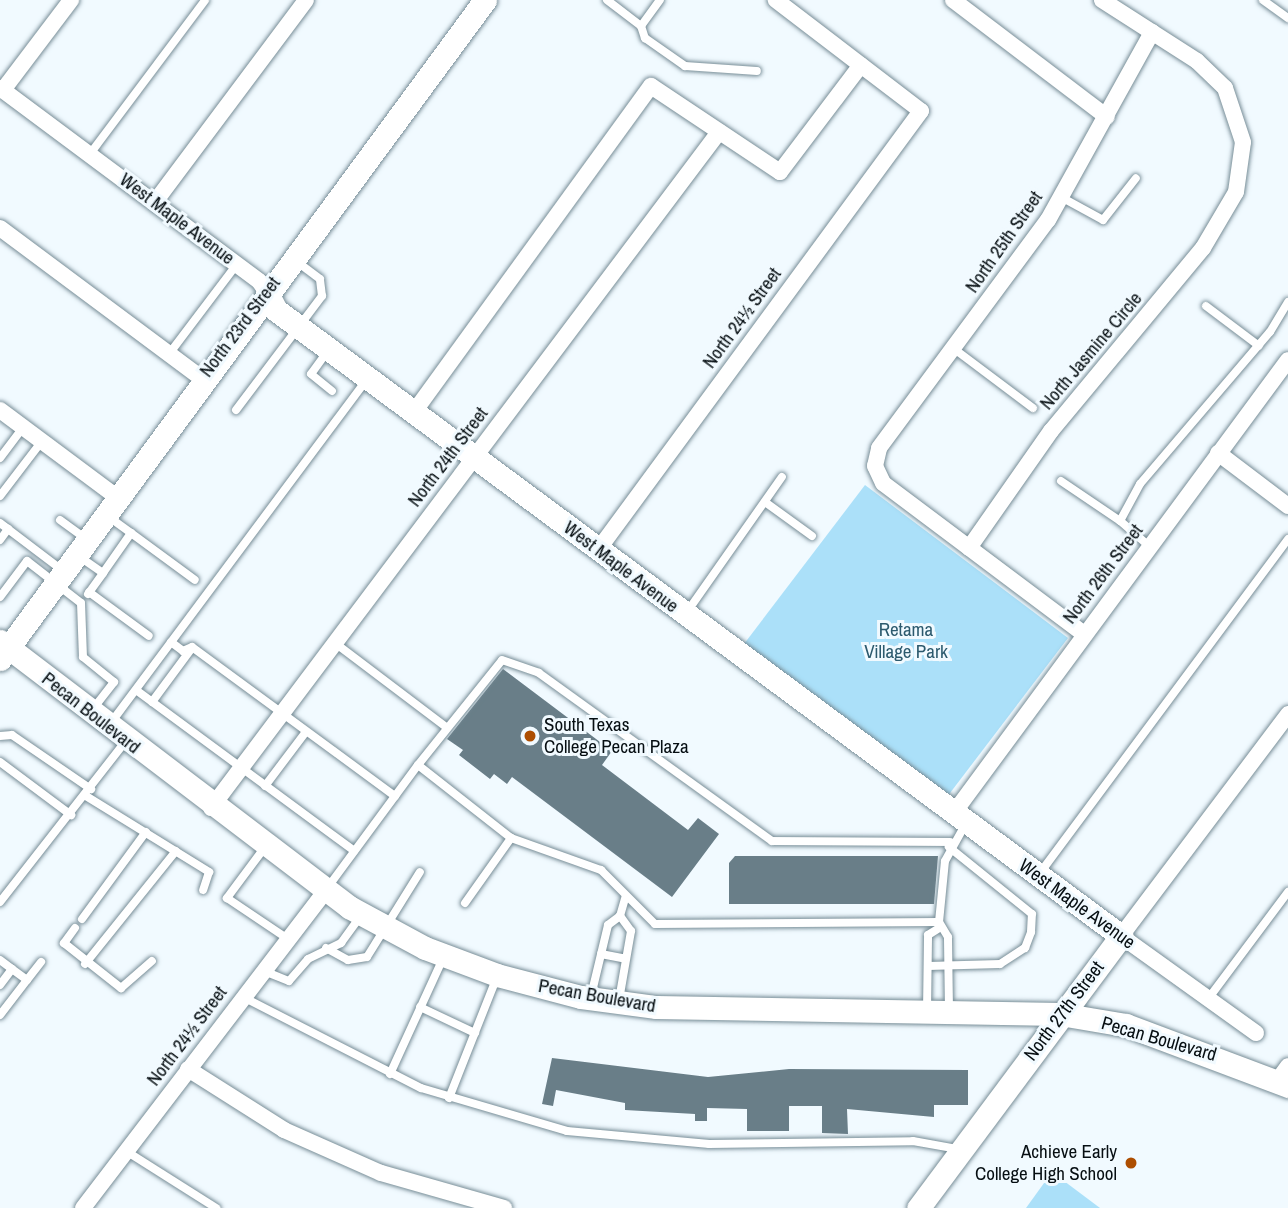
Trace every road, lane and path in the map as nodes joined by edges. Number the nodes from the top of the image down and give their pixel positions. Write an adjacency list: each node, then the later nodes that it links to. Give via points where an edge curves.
1 (71, 0): 16 (street)
2 (205, 0): 19 (lane)
3 (306, 0): 22 (street)
4 (485, 0): 24 (main road, North 23rd Street)
5 (607, 0): 12 (lane)
6 (660, 0): 12 (lane)
7 (776, 0): 14 (street)
8 (953, 0): 17 (street)
9 (1102, 0): 13 (street)
10 (1263, 0): 11 (lane)
11 (1288, 18)
12 (641, 26): 15 (lane, via 645,38 685,66)
13 (1153, 32): 17 (street, North 25th Street); 62 (street, North Jasmine Circle, via 1225,88 1243,142 1239,179 1203,248 1051,432)
14 (861, 65): 18 (street, via 780,173); 64 (street, North 24½ Street, via 921,111)
15 (757, 71)
16 (1, 89): 19 (street, West Maple Avenue)
17 (1107, 117): 21 (street, North 25th Street)
18 (719, 132): 41 (street, via 651,86); 45 (street, North 24th Street)
19 (90, 154): 22 (street, West Maple Avenue)
20 (1136, 178): 21 (lane, via 1103,220)
21 (1061, 197): 31 (street, North 25th Street)
22 (155, 202): 25 (street, West Maple Avenue)
23 (0, 228): 33 (street)
24 (293, 258): 26 (main road, North 23rd Street); 29 (lane, via 320,279 322,296)
25 (237, 264): 26 (street, West Maple Avenue); 33 (lane)
26 (267, 293): 29 (main road, West Maple Avenue, via 276,310); 35 (main road, North 23rd Street)
27 (1288, 302): 30 (lane)
28 (1206, 306): 30 (lane)
29 (299, 327): 32 (main road, West Maple Avenue); 40 (lane)
30 (1259, 346): 54 (lane, via 1140,484)
31 (953, 348): 38 (lane); 62 (street, North 25th Street, via 879,448 875,466 883,483)
32 (329, 349): 36 (main road, West Maple Avenue); 37 (lane, via 311,374)
33 (169, 354): 35 (street)
34 (1288, 360): 44 (street, North 26th Street)
35 (201, 378): 51 (main road, North 23rd Street)
36 (368, 378): 41 (main road, West Maple Avenue); 75 (lane)
37 (332, 391)
38 (1033, 408)
39 (0, 410): 42 (street)
40 (236, 410)
41 (414, 412): 45 (main road, West Maple Avenue)
42 (23, 427): 43 (street); 46 (lane)
43 (42, 441): 49 (lane); 51 (street)
44 (1219, 453): 52 (street); 61 (street, North 26th Street)
45 (475, 456): 64 (main road, West Maple Avenue); 76 (street, North 24th Street)
46 (0, 458)
47 (782, 477): 50 (lane)
48 (1061, 481): 54 (lane)
49 (0, 496)
50 (765, 502): 58 (lane); 72 (lane)
51 (109, 504): 57 (lane); 66 (main road, North 23rd Street)
52 (1288, 506)
53 (60, 520): 66 (lane)
54 (1120, 522): 61 (lane)
55 (0, 523): 56 (lane)
56 (8, 529): 60 (lane); 63 (lane)
57 (131, 533): 67 (lane); 68 (lane)
58 (812, 536)
59 (1288, 539): 103 (lane)
60 (0, 540)
61 (1149, 547): 73 (street, North 26th Street)
62 (969, 548): 73 (street)
63 (35, 550): 65 (lane); 66 (lane)
64 (598, 550): 72 (main road, West Maple Avenue)
65 (27, 561): 66 (lane); 70 (lane)
66 (69, 561): 67 (lane); 71 (lane); 78 (main road, North 23rd Street)
67 (103, 573): 69 (lane)
68 (195, 580)
69 (89, 592): 71 (lane); 74 (lane)
70 (0, 597)
71 (81, 603): 81 (lane, via 83,657 114,682)
72 (686, 615): 97 (main road, West Maple Avenue)
73 (1084, 634): 97 (street, North 26th Street)
74 (149, 636)
75 (171, 642): 77 (lane, via 183,651); 79 (lane)
76 (335, 643): 83 (street, North 24th Street); 84 (lane)
77 (192, 647): 80 (lane); 83 (lane)
78 (3, 649): 81 (main road, Pecan Boulevard)
79 (136, 690): 80 (lane); 86 (lane)
80 (152, 702): 90 (lane)
81 (90, 712): 86 (main road, Pecan Boulevard)
82 (1288, 714): 116 (street, North 27th Street)
83 (281, 715): 85 (lane); 90 (street, North 24th Street)
84 (446, 727): 89 (lane); 97 (lane, via 502,660 539,673 772,841)
85 (305, 733): 91 (lane); 93 (lane)
86 (118, 734): 92 (lane); 94 (main road, Pecan Boulevard)
87 (0, 736): 92 (lane, via 12,735)
88 (0, 762): 95 (lane)
89 (418, 765): 93 (lane); 98 (lane)
90 (241, 768): 91 (lane); 94 (street, North 24th Street)
91 (265, 786): 101 (lane)
92 (88, 792): 95 (lane); 96 (lane)
93 (395, 796): 101 (lane)
94 (211, 807): 99 (main road, Pecan Boulevard)
95 (71, 816): 108 (lane)
96 (146, 832): 100 (lane); 112 (lane)
97 (954, 832): 103 (main road, West Maple Avenue); 113 (lane); 126 (lane, via 1032,914 1031,932 1016,956 1000,964)
98 (512, 838): 107 (lane, via 601,870); 109 (lane)
99 (265, 847): 105 (main road, Pecan Boulevard); 117 (lane, via 227,898)
100 (176, 851): 104 (lane, via 209,872); 125 (lane)
101 (354, 851): 105 (lane)
102 (419, 872): 114 (lane)
103 (1038, 876): 116 (main road, West Maple Avenue)
104 (203, 890)
105 (325, 891): 110 (main road, Pecan Boulevard); 117 (street, North 24½ Street)
106 (1288, 892): 135 (lane)
107 (625, 898): 111 (lane); 113 (lane, via 655,924)
108 (0, 902)
109 (465, 904)
110 (362, 915): 114 (main road, Pecan Boulevard); 118 (lane, via 341,943)
111 (620, 916): 119 (lane, via 608,925); 121 (lane, via 631,931)
112 (82, 919)
113 (939, 925): 126 (lane, via 948,937); 127 (lane, via 928,935)
114 (383, 927): 118 (lane, via 360,961); 120 (main road, Pecan Boulevard)
115 (75, 928): 125 (lane, via 64,943)
116 (1121, 936): 135 (street, West Maple Avenue); 139 (main road, North 27th Street)
117 (288, 939): 129 (street, North 24½ Street)
118 (326, 948): 129 (lane, via 289,981)
119 (601, 954): 121 (lane); 134 (lane)
120 (444, 956): 130 (main road, Pecan Boulevard); 137 (lane)
121 (626, 959): 136 (lane)
122 (0, 960): 128 (lane)
123 (152, 961): 125 (lane, via 121,988)
124 (41, 962): 131 (lane)
125 (85, 964)
126 (948, 965): 127 (lane); 138 (lane)
127 (928, 966): 138 (lane)
128 (12, 969): 131 (lane); 132 (lane)
129 (264, 971): 133 (street, North 24½ Street)
130 (497, 975): 134 (main road, Pecan Boulevard); 141 (lane)
131 (27, 980): 140 (lane)
132 (0, 985)
133 (243, 997): 143 (street, North 24½ Street); 144 (lane)
134 (590, 999): 136 (main road, Pecan Boulevard)
135 (1208, 999): 142 (street, West Maple Avenue)
136 (618, 1003): 138 (main road, Pecan Boulevard, via 726,1011)
137 (420, 1007): 141 (lane); 144 (lane)
138 (938, 1011): 139 (main road, Pecan Boulevard)
139 (1060, 1014): 145 (main road, Pecan Boulevard, via 1126,1025); 147 (main road, North 27th Street)
140 (0, 1015)
141 (475, 1033): 146 (lane)
142 (1256, 1034)
143 (188, 1069): 148 (street, North 24½ Street); 151 (street, via 284,1130 381,1173)
144 (390, 1074): 146 (lane)
145 (1284, 1077)
146 (449, 1098): 147 (lane, via 615,1138 709,1144 913,1141)
147 (961, 1149): 152 (main road, North 27th Street)
148 (126, 1151): 149 (street, North 24½ Street); 150 (lane)
149 (83, 1208)
150 (216, 1208)
151 (504, 1208)
152 (918, 1208)

